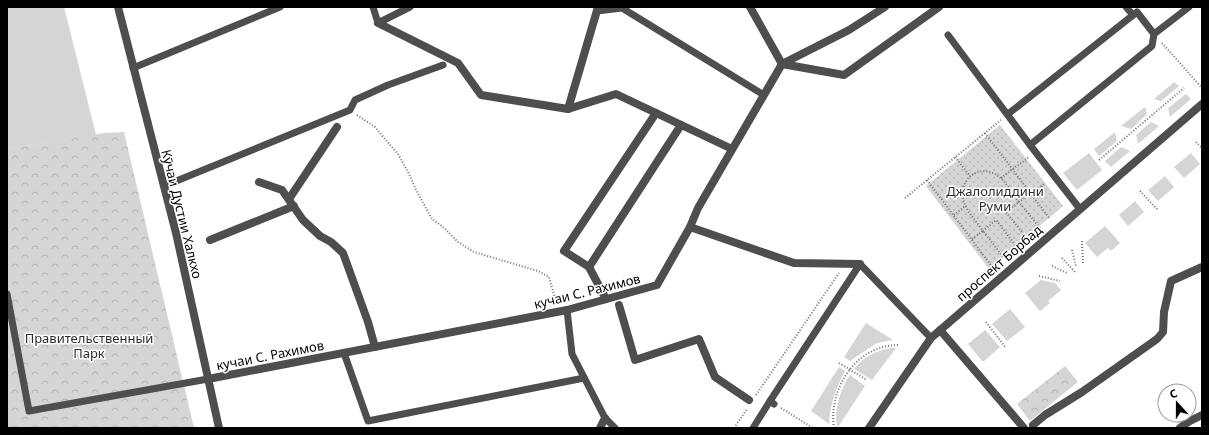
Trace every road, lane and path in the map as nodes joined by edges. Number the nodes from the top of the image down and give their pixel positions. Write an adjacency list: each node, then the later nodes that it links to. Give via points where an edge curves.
1 (118, 7): 17 (street, Кӯчаи Дустии Халкхо)
2 (280, 7): 17 (lane)
3 (373, 7): 12 (lane)
4 (410, 7): 12 (lane)
5 (750, 7): 15 (street)
6 (885, 7): 15 (street, via 848,30)
7 (939, 7): 15 (street, via 844,75)
8 (1126, 7): 11 (lane)
9 (1189, 7): 13 (lane)
10 (598, 9): 20 (lane, via 622,8); 22 (street)
11 (1133, 16): 13 (lane, via 1137,12); 25 (lane)
12 (378, 23): 22 (street, via 458,63 481,96)
13 (1154, 34): 19 (path); 30 (lane, via 1152,46)
14 (948, 35): 25 (lane)
15 (782, 64): 20 (street, кучаи С. Рахимов)
16 (442, 65): 23 (lane, via 355,100)
17 (133, 68): 42 (street, Кӯчаи Дустии Халкхо)
18 (1184, 88): 35 (path)
19 (1202, 88)
20 (764, 95): 32 (street, кучаи С. Рахимов)
21 (1202, 104): 49 (street, проспект Борбад)
22 (568, 109): 24 (street, via 616,94)
23 (350, 110): 42 (lane); 80 (path, via 375,127 398,154 432,219 458,242 474,252 538,271 549,277)
24 (656, 113): 26 (street); 69 (street, via 564,251)
25 (1008, 114): 28 (path); 30 (lane)
26 (681, 125): 32 (street); 69 (street)
27 (337, 127): 47 (street)
28 (985, 133): 34 (path); 36 (path)
29 (1196, 142): 31 (path)
30 (1030, 145): 33 (lane)
31 (1202, 148)
32 (732, 149): 53 (street, кучаи С. Рахимов)
33 (1036, 152): 36 (path); 49 (lane)
34 (955, 157): 37 (path); 39 (path)
35 (1099, 160)
36 (1013, 170): 38 (path); 44 (path)
37 (970, 176): 38 (path, via 984,171); 48 (path, via 962,190)
38 (1001, 178): 46 (path)
39 (927, 180): 45 (path); 51 (path)
40 (259, 182): 47 (street, via 282,190)
41 (1044, 184): 44 (path)
42 (164, 186): 92 (street, Кӯчаи Дустии Халкхо)
43 (1140, 191): 50 (path)
44 (1031, 193): 46 (path); 52 (path)
45 (905, 198)
46 (1019, 202): 54 (path); 59 (path, via 1006,212)
47 (291, 203): 57 (street); 86 (street, via 303,220 343,253)
48 (966, 206): 51 (path); 55 (path)
49 (1080, 209): 59 (street, проспект Борбад)
50 (1158, 210)
51 (954, 215): 56 (path)
52 (1050, 218)
53 (690, 227): 65 (street, via 794,263); 77 (street, кучаи С. Рахимов, via 657,285)
54 (1040, 228)
55 (983, 231): 56 (path); 61 (path, via 996,220); 62 (path)
56 (972, 239): 71 (path)
57 (210, 240)
58 (1082, 241): 64 (path)
59 (1035, 248): 61 (street, проспект Борбад)
60 (1072, 250): 68 (path)
61 (1025, 257): 83 (street, проспект Борбад)
62 (1004, 258)
63 (1062, 258): 72 (path)
64 (1083, 263)
65 (846, 264): 66 (street); 94 (path)
66 (860, 264): 84 (lane); 95 (lane)
67 (1052, 266): 73 (path)
68 (1076, 266)
69 (589, 267): 77 (street)
70 (1202, 267): 99 (street, via 1172,281 1164,312 1163,332 1157,339 1045,415)
71 (993, 268)
72 (1074, 272)
73 (1067, 273)
74 (1039, 276): 75 (path)
75 (1060, 281)
76 (7, 294): 81 (lane)
77 (606, 299): 79 (street, кучаи С. Рахимов)
78 (619, 305): 96 (street, via 635,360 699,339 715,377)
79 (567, 310): 80 (street, кучаи С. Рахимов); 91 (lane, via 572,354)
80 (557, 312): 86 (street, кучаи С. Рахимов)
81 (9, 320): 92 (lane, via 29,411)
82 (986, 322): 87 (path)
83 (940, 330): 84 (street, проспект Борбад); 109 (street)
84 (931, 338): 108 (street, проспект Борбад)
85 (900, 345): 90 (path, via 868,352)
86 (375, 347): 88 (street, кучаи С. Рахимов)
87 (1006, 348)
88 (344, 353): 91 (lane, via 368,421); 92 (street, кучаи С. Рахимов)
89 (839, 363): 90 (path)
90 (850, 370): 93 (path); 107 (path, via 841,384 836,400 832,417)
91 (584, 378): 98 (lane)
92 (208, 379): 101 (street, Кӯчаи Дустии Халкхо)
93 (867, 380)
94 (756, 395)
95 (772, 403): 100 (path); 105 (lane)
96 (748, 404): 104 (path)
97 (1202, 415): 110 (street)
98 (605, 418): 102 (street); 103 (lane)
99 (1034, 426): 109 (street)
100 (809, 427): 106 (path)
101 (219, 428)
102 (600, 428)
103 (614, 428)
104 (734, 428)
105 (753, 428)
106 (814, 428)
107 (834, 428)
108 (869, 428)
109 (1024, 428)
110 (1180, 428)

